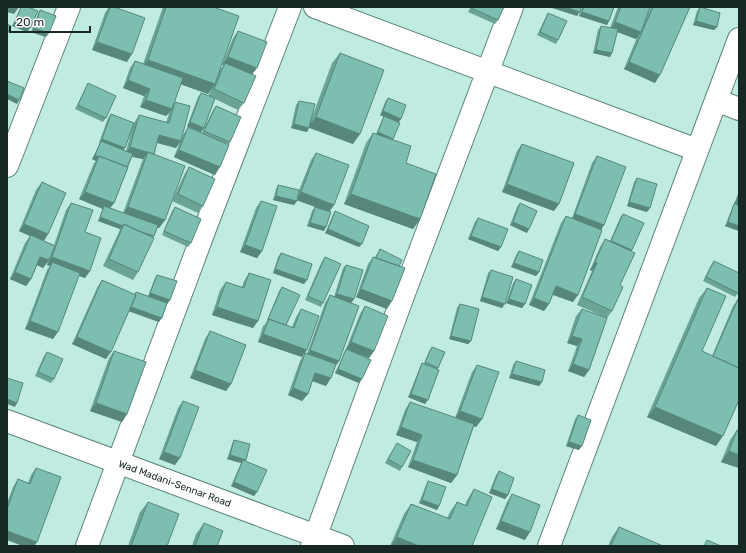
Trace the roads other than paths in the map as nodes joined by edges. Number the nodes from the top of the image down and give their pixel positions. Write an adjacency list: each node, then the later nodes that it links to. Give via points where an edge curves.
1 (69, 7): 10 (street)
2 (290, 7): 12 (street)
3 (315, 7): 6 (street)
4 (512, 7): 6 (street)
5 (739, 39): 7 (street)
6 (488, 72): 9 (street); 13 (street)
7 (716, 100): 8 (street); 9 (street)
8 (739, 109)
9 (698, 150): 16 (street)
10 (7, 166)
11 (7, 421): 12 (street, Wad Madani-Sennar Road)
12 (119, 462): 13 (street, Wad Madani-Sennar Road); 14 (street)
13 (314, 541): 15 (street, Wad Madani-Sennar Road)
14 (87, 546)
15 (343, 546)
16 (549, 546)

